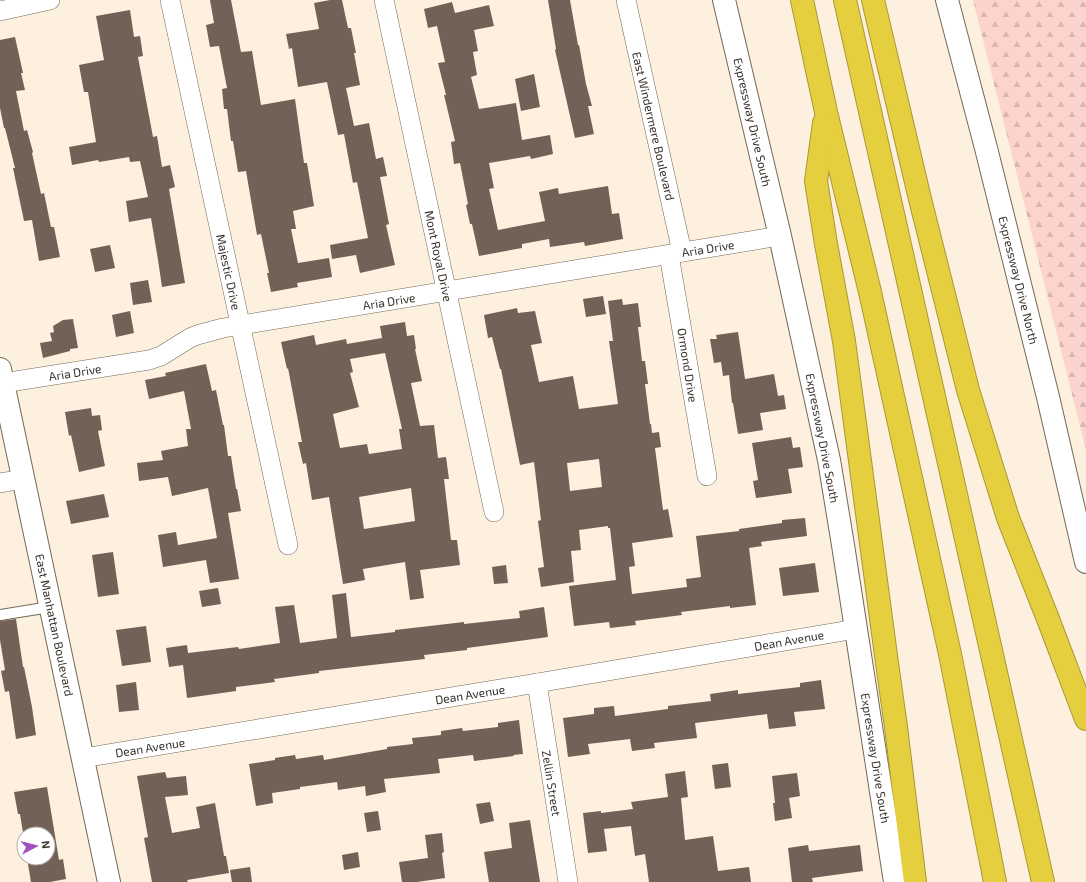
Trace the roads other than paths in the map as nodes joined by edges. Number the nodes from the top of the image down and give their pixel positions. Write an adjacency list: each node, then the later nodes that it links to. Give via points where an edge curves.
1 (50, 0): 10 (street)
2 (170, 0): 15 (street, Majestic Drive)
3 (384, 0): 14 (street, Mont Royal Drive)
4 (626, 0): 13 (street, East Windermere Boulevard)
5 (724, 0): 12 (street, Expressway Drive South)
6 (802, 0): 11 (highway)
7 (845, 0): 34 (highway)
8 (873, 0): 27 (highway, via 968,390 1008,518)
9 (946, 0): 22 (street, Expressway Drive North, via 1043,375)
10 (0, 11)
11 (826, 112): 32 (highway, via 816,181 844,341); 33 (highway, via 870,292 950,654)
12 (780, 236): 13 (street, Aria Drive); 25 (street, Expressway Drive South, via 829,460)
13 (676, 254): 14 (street, Aria Drive); 17 (street, Ormond Drive)
14 (447, 291): 15 (street, Aria Drive); 20 (street, Mont Royal Drive)
15 (241, 325): 16 (street, Aria Drive, via 197,335 149,360); 21 (street, Majestic Drive)
16 (2, 376): 18 (street, East Manhattan Boulevard)
17 (707, 476)
18 (24, 479): 19 (street); 23 (street, East Manhattan Boulevard)
19 (0, 483)
20 (494, 512)
21 (288, 545)
22 (1086, 562)
23 (50, 607): 24 (lane); 28 (street, East Manhattan Boulevard)
24 (0, 615)
25 (856, 629): 26 (street, Dean Avenue); 31 (street, Expressway Drive South)
26 (537, 683): 28 (street, Dean Avenue); 30 (street, Zellin Street)
27 (1086, 719)
28 (83, 758): 29 (street, East Manhattan Boulevard)
29 (109, 882)
30 (568, 882)
31 (895, 882)
32 (915, 882)
33 (995, 882)
34 (1043, 882)

